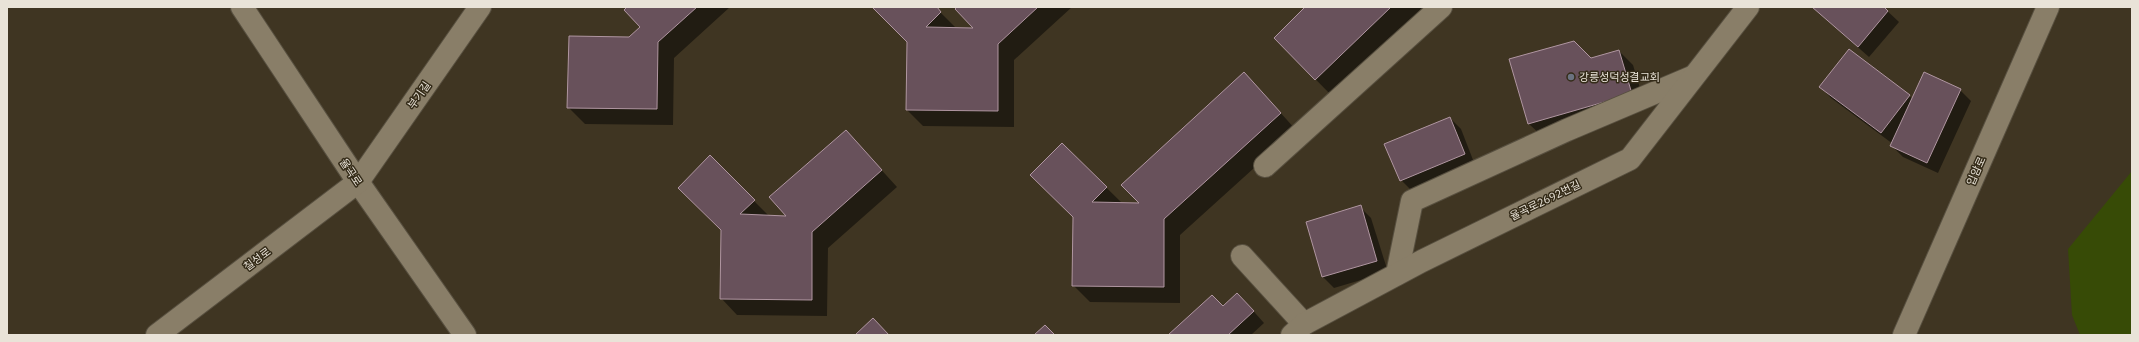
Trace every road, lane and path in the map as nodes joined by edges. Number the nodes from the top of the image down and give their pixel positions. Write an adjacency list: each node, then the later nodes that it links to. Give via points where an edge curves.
1 (242, 7): 8 (street, 율곡로)
2 (480, 7): 8 (street, 부기길)
3 (1441, 7): 7 (street)
4 (1748, 7): 6 (street, 율곡로2692번길)
5 (2048, 7): 14 (street, 입암로)
6 (1694, 76): 10 (street, 율곡로2692번길, via 1630,159); 10 (street, via 1567,130 1412,201)
7 (1264, 166)
8 (358, 182): 12 (street, 칠성로); 13 (street, 율곡로)
9 (1242, 256): 11 (street)
10 (1398, 274): 11 (street, 율곡로2692번길)
11 (1298, 330)
12 (157, 335)
13 (465, 335)
14 (1904, 335)

